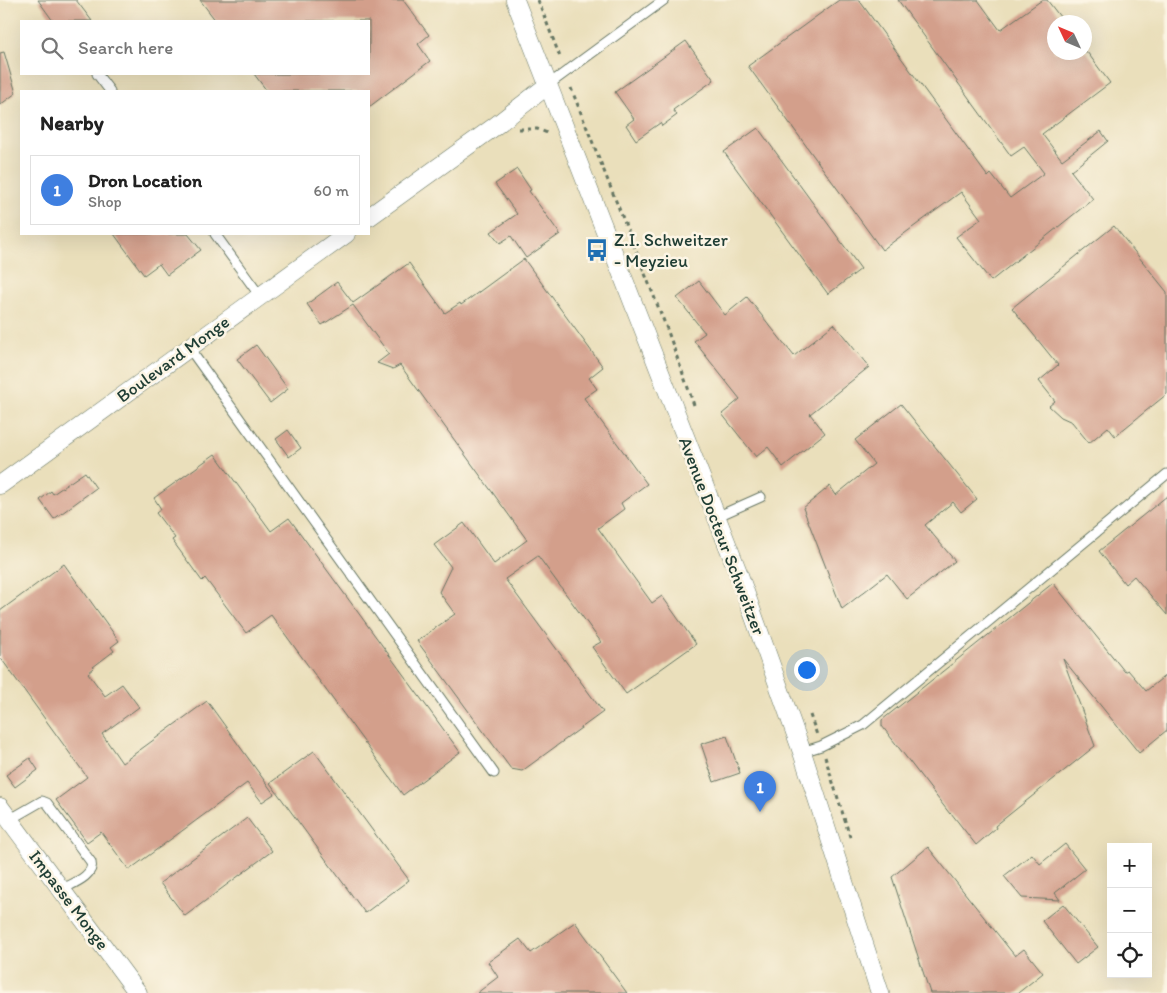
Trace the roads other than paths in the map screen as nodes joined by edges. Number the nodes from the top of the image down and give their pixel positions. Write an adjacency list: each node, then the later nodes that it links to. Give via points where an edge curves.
1 (515, 0): 4 (street, Avenue Docteur Schweitzer)
2 (664, 0): 4 (lane)
3 (98, 75): 5 (lane)
4 (548, 85): 6 (street); 14 (street, Avenue Docteur Schweitzer)
5 (109, 90)
6 (370, 216)
7 (216, 235): 9 (lane)
8 (345, 235): 9 (street, Boulevard Monge)
9 (260, 296): 10 (street, Boulevard Monge)
10 (189, 348): 12 (street, Boulevard Monge); 16 (lane)
11 (1167, 474): 15 (lane, via 862,725)
12 (0, 485)
13 (761, 497): 14 (lane)
14 (716, 517): 15 (street, Avenue Docteur Schweitzer)
15 (802, 752): 20 (street, Avenue Docteur Schweitzer)
16 (494, 773)
17 (5, 813): 18 (street, Impasse Monge); 18 (lane, via 42,801 48,803 91,862 90,871)
18 (61, 890): 19 (street, Impasse Monge)
19 (138, 993)
20 (880, 993)

